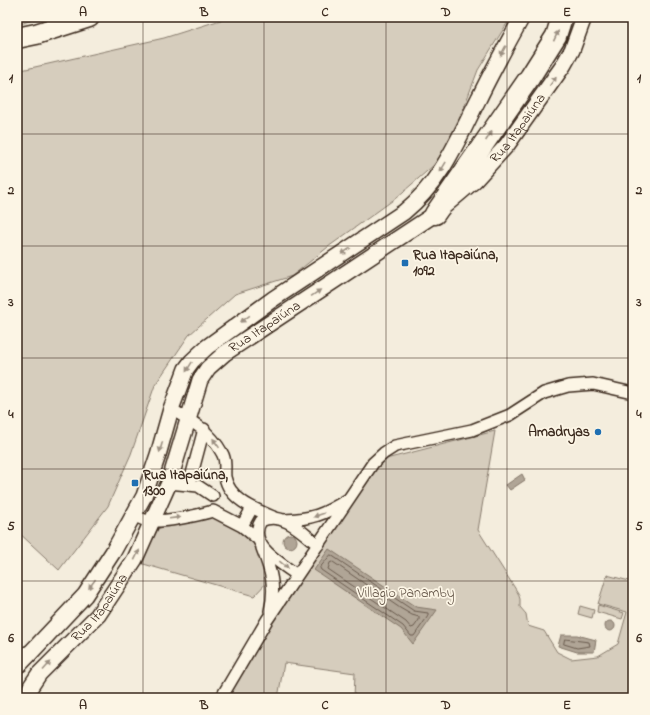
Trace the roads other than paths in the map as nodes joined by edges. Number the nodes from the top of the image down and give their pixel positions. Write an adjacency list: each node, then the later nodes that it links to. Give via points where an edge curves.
1 (89, 17): 5 (highway)
2 (522, 17): 8 (main road, Rua Itapaiúna, one-way to 8, via 435,182 404,212 273,299 207,347 186,369)
3 (562, 17): 6 (highway, one-way to 3, via 530,77 556,36)
4 (584, 17): 6 (main road, Rua Itapaiúna, one-way to 4, via 475,180 507,145 563,66)
5 (17, 39)
6 (435, 214): 9 (main road, Rua Itapaiúna, one-way to 6, via 200,380 208,368 225,353)
7 (633, 393): 15 (street, via 593,384 568,386 544,393 510,415 472,430 395,446 373,463)
8 (171, 409): 9 (street); 18 (main road, Rua Itapaiúna, one-way to 18, via 144,496)
9 (190, 420): 10 (street); 11 (main road, Rua Itapaiúna)
10 (204, 429): 12 (street); 13 (street, one-way to 10, via 223,454)
11 (170, 483): 12 (street); 20 (main road, Rua Itapaiúna)
12 (189, 485): 14 (street, via 198,486)
13 (229, 487): 14 (street); 16 (street)
14 (209, 493): 17 (street)
15 (353, 496): 19 (street, one-way to 19, via 319,516 302,520); 23 (street)
16 (252, 508): 19 (street); 21 (street)
17 (213, 511): 20 (street, one-way to 17, via 197,516); 21 (street)
18 (134, 515): 20 (street); 26 (main road, Rua Itapaiúna, one-way to 26, via 84,595)
19 (277, 518): 22 (street, via 261,521 257,530); 23 (street, via 296,528)
20 (152, 521): 27 (main road, Rua Itapaiúna, one-way to 20, via 39,674 88,627 109,600 135,559)
21 (242, 526): 22 (street)
22 (260, 544): 24 (street, one-way to 24); 25 (street, via 271,570 274,596)
23 (318, 545): 24 (street)
24 (297, 575): 25 (street)
25 (267, 620): 28 (street)
26 (20, 662)
27 (25, 698)
28 (222, 698)

